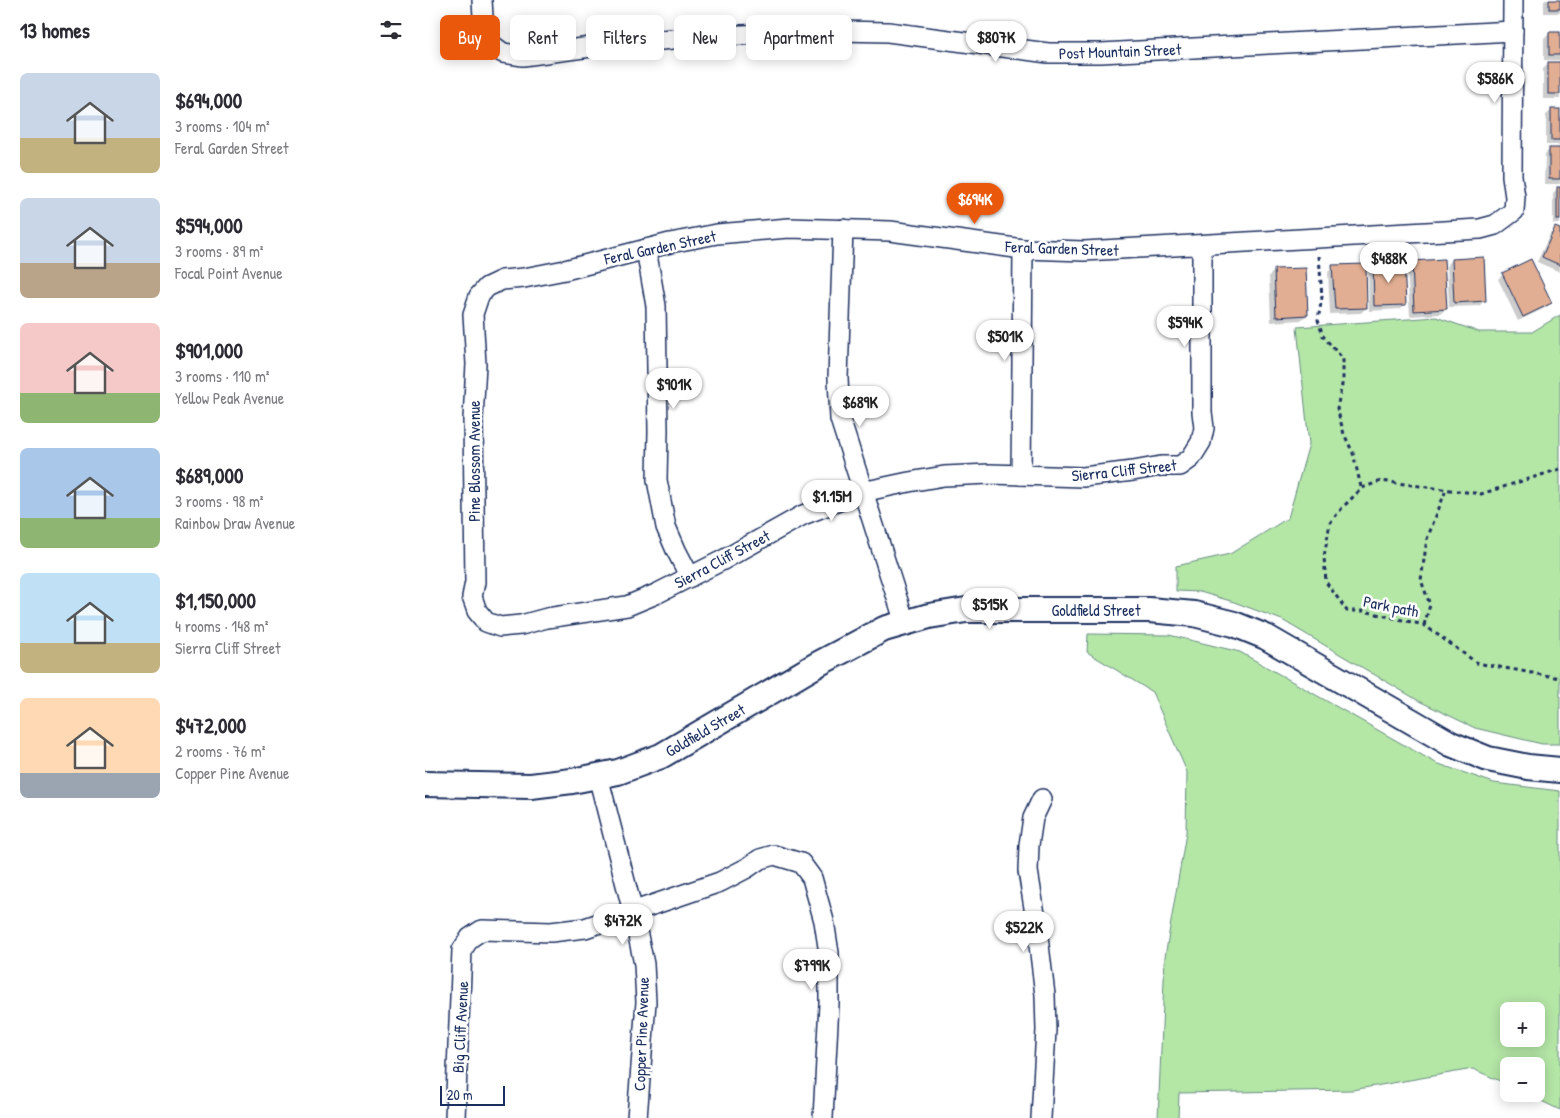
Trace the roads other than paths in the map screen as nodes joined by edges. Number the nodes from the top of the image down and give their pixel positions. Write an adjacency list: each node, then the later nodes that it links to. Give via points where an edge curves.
1 (482, 0): 3 (street, Post Mountain Street, via 484,33 492,45 503,53 523,56 704,37 838,32 888,32 1048,53 1101,54)
2 (1513, 0): 3 (street)
3 (1513, 31): 5 (street, Feral Garden Street, via 1512,176 1515,197 1514,211 1505,219 1480,229)
4 (843, 229): 6 (street, Feral Garden Street, via 789,228 717,234); 7 (street, Feral Garden Street, via 890,231); 10 (street, via 838,378 840,419)
5 (1202, 245): 7 (street, Feral Garden Street, via 1084,251); 9 (street, Sierra Cliff Street, via 1204,428 1201,442 1191,458 1180,466 1083,477)
6 (647, 249): 8 (street, Feral Garden Street, via 565,270 502,280 487,287); 11 (street, via 656,306 657,480 666,527)
7 (1023, 249): 9 (street)
8 (479, 296): 12 (street, Pine Blossom Avenue, via 473,314 476,364 473,419 475,582 472,598)
9 (1021, 475): 10 (street, Sierra Cliff Street, via 944,476)
10 (862, 492): 11 (street, Sierra Cliff Street, via 803,515); 13 (street)
11 (690, 577): 12 (street, Sierra Cliff Street, via 627,606 521,625 501,627)
12 (486, 622)
13 (905, 623): 14 (street, Goldfield Street, via 966,610 1149,610 1194,614 1234,624 1266,637 1451,744 1528,768); 15 (street, Goldfield Street, via 884,629 817,664 661,756)
14 (1560, 770)
15 (598, 776): 16 (street, Goldfield Street, via 531,786); 18 (street, Copper Pine Avenue)
16 (425, 784)
17 (1042, 799): 22 (street, via 1033,818 1028,872 1045,995)
18 (633, 912): 19 (street, Big Cliff Avenue, via 585,928 551,932 482,930 470,938 462,950); 20 (street, Copper Pine Avenue, via 644,964 646,1002); 21 (street, via 720,882 760,859 774,856 801,863 812,878 829,953)
19 (455, 1118)
20 (637, 1118)
21 (823, 1118)
22 (1041, 1118)

